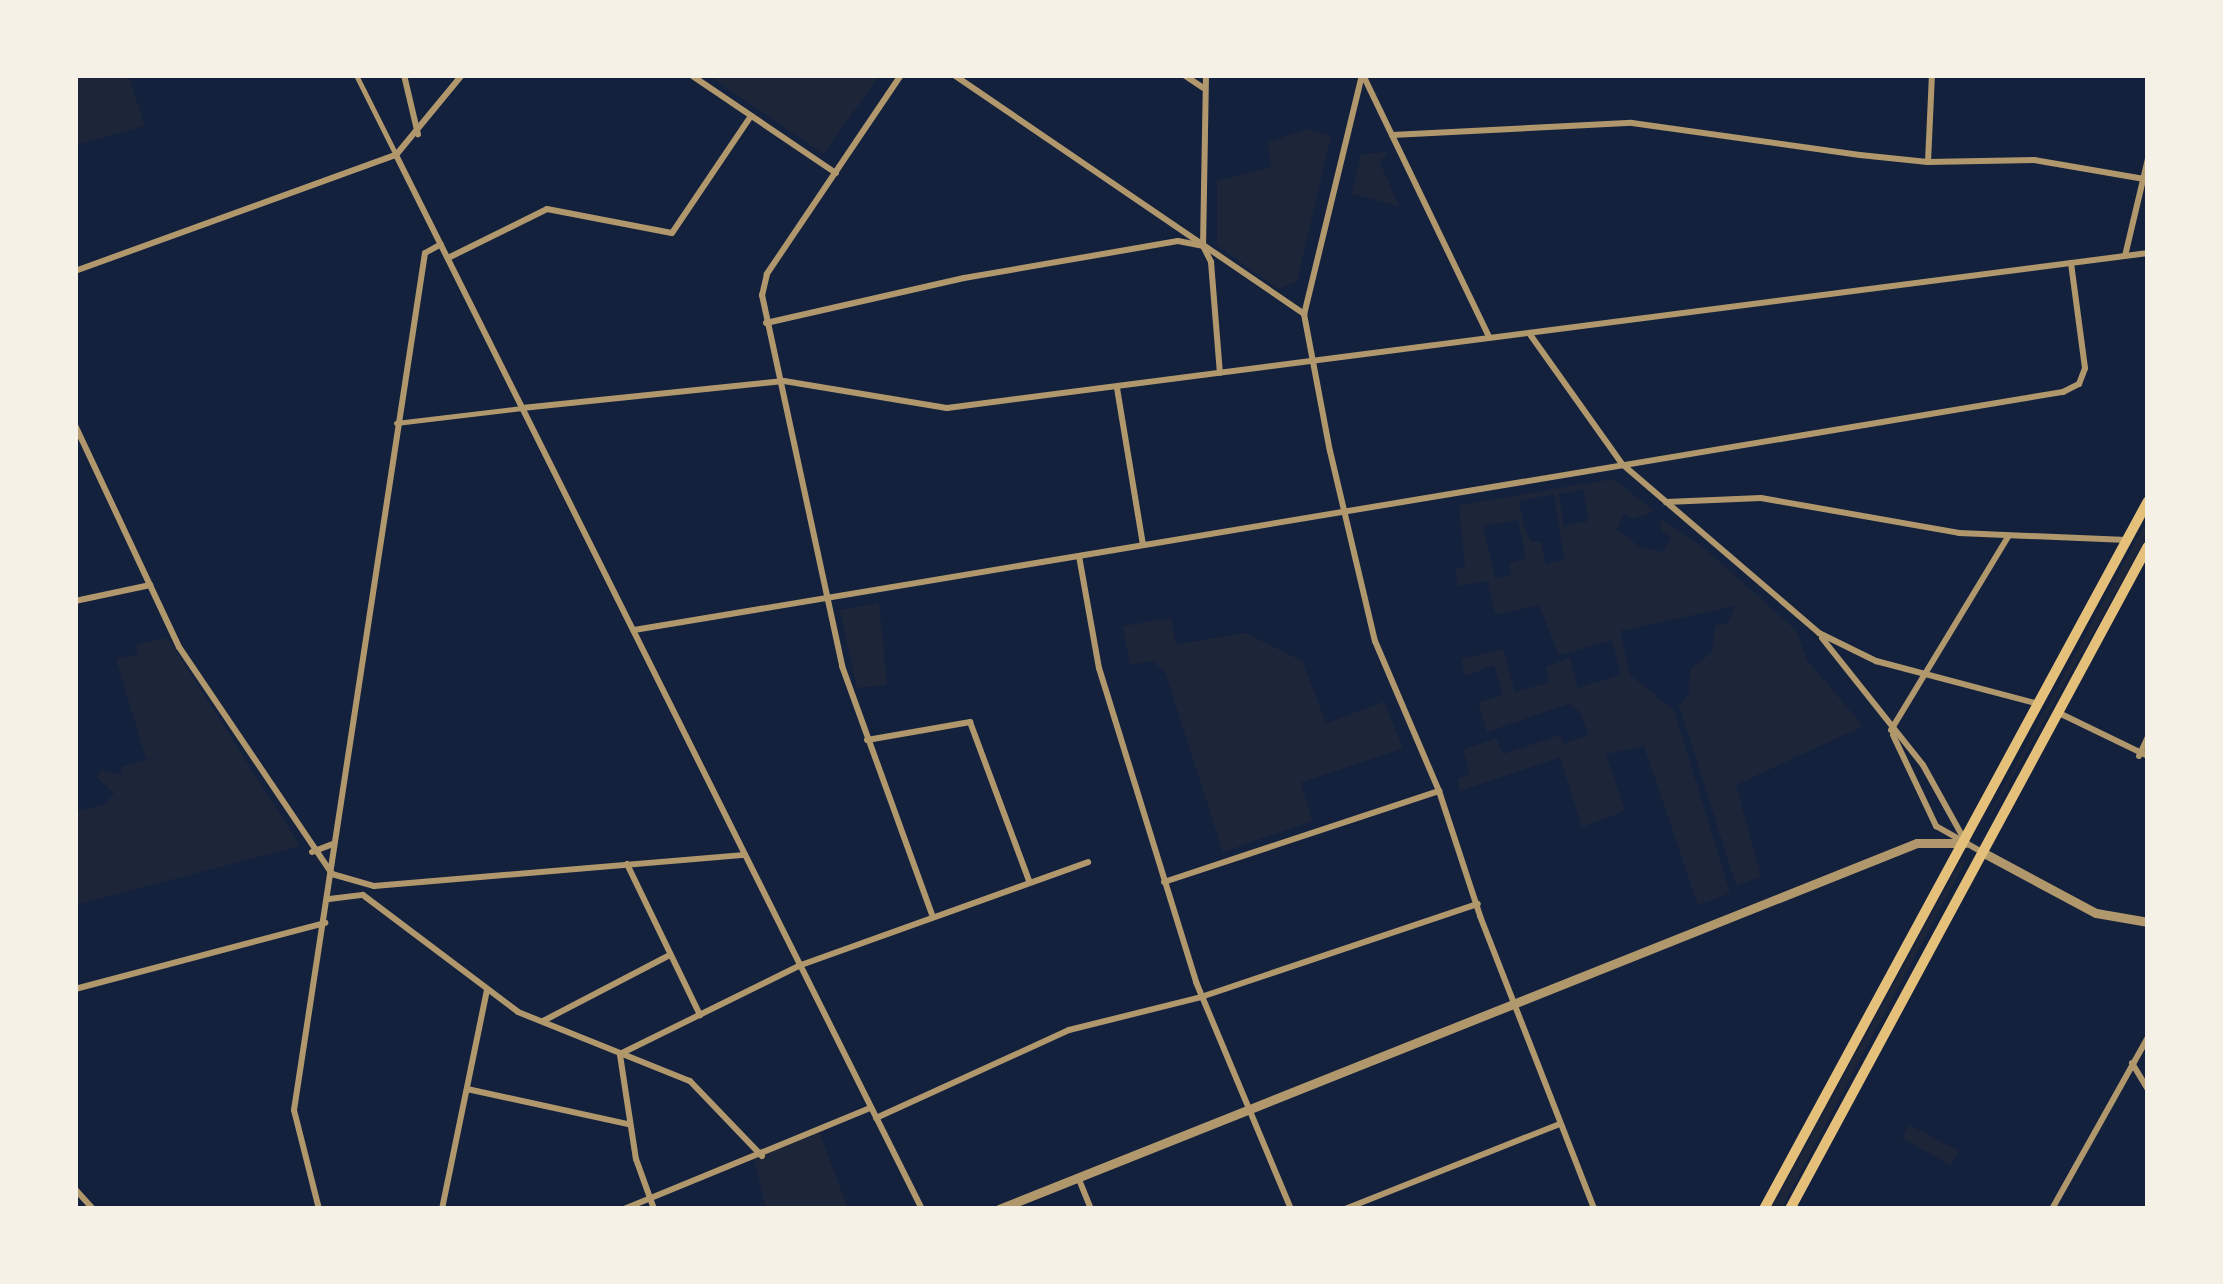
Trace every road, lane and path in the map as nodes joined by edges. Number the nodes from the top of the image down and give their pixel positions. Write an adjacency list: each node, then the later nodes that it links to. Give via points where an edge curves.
1 (356, 75): 15 (street)
2 (404, 75): 14 (street)
3 (462, 75): 14 (street)
4 (691, 75): 12 (street)
5 (901, 75): 18 (street)
6 (954, 75): 21 (street)
7 (1184, 75): 11 (street)
8 (1206, 75): 11 (street)
9 (1362, 75): 13 (street); 27 (street)
10 (1932, 75): 17 (street)
11 (1203, 88): 21 (street)
12 (751, 116): 18 (street); 24 (street, via 672,233 547,209)
13 (1392, 134): 17 (street, via 1632,123); 30 (street)
14 (419, 135): 15 (street)
15 (396, 155): 20 (street); 26 (street)
16 (2148, 159): 19 (street)
17 (1928, 162): 19 (street, via 2034,160)
18 (836, 173): 28 (street, via 767,274)
19 (2144, 178): 23 (street)
20 (441, 244): 24 (street); 36 (street, via 424,253)
21 (1203, 246): 27 (street); 28 (street, via 1178,241 1002,272); 32 (street, via 1211,262)
22 (2148, 253): 23 (street)
23 (2124, 256): 25 (street)
24 (448, 258): 35 (street)
25 (2071, 263): 29 (street); 38 (street, via 2085,368 2072,388)
26 (75, 272)
27 (1304, 314): 31 (street)
28 (766, 323): 33 (street)
29 (1529, 332): 30 (street); 38 (street)
30 (1489, 337): 31 (street)
31 (1311, 361): 32 (street); 41 (street)
32 (1220, 374): 34 (street)
33 (777, 382): 34 (street, via 931,408); 35 (street); 48 (street)
34 (1117, 388): 44 (street)
35 (522, 408): 36 (street); 50 (street)
36 (396, 423): 61 (street)
37 (75, 425): 47 (street)
38 (1622, 464): 40 (street); 41 (street)
39 (2148, 502): 43 (main road)
40 (1664, 503): 42 (street, via 1760,498 1883,524); 51 (street)
41 (1344, 510): 44 (street); 60 (street, via 1375,641)
42 (2008, 537): 43 (street); 52 (street)
43 (2126, 540): 53 (main road)
44 (1143, 544): 46 (street)
45 (2148, 546): 54 (main road)
46 (1079, 556): 48 (street); 70 (street, via 1098,668)
47 (150, 585): 49 (street); 63 (street, via 179,647)
48 (827, 598): 50 (street); 57 (street)
49 (75, 601)
50 (634, 630): 65 (street)
51 (1819, 633): 52 (street, via 1863,657); 55 (street)
52 (1927, 676): 53 (street); 55 (street)
53 (2040, 704): 62 (main road)
54 (2058, 712): 58 (street); 64 (main road)
55 (1890, 730): 62 (street, via 1924,764); 62 (street, via 1932,820)
56 (2148, 738): 58 (street)
57 (867, 740): 69 (street, via 970,722); 75 (street)
58 (2138, 756): 59 (street)
59 (2148, 756)
60 (1439, 792): 70 (street); 74 (street)
61 (336, 842): 63 (street); 68 (street)
62 (1965, 843): 64 (street); 83 (street, via 1917,843); 111 (main road)
63 (312, 852): 68 (street)
64 (1982, 852): 77 (street, via 2088,910); 112 (main road)
65 (746, 854): 67 (street); 79 (street)
66 (1088, 862): 69 (street)
67 (627, 864): 71 (street); 78 (street)
68 (332, 874): 71 (street); 72 (street)
69 (1030, 881): 75 (street)
70 (1164, 882): 82 (street)
71 (374, 886): 73 (street)
72 (328, 899): 73 (street, via 356,892); 76 (street)
73 (374, 904): 81 (street)
74 (1478, 904): 82 (street); 83 (street)
75 (933, 917): 79 (street)
76 (325, 923): 80 (street); 101 (street, via 294,1120)
77 (2145, 924)
78 (670, 955): 84 (street); 85 (street)
79 (801, 965): 84 (street); 91 (street)
80 (75, 989)
81 (488, 990): 85 (street); 89 (street)
82 (1200, 997): 92 (street); 93 (street, via 1057,1034)
83 (1513, 1004): 92 (street); 95 (street)
84 (700, 1015): 87 (street)
85 (542, 1022): 87 (street)
86 (2148, 1038): 88 (street)
87 (620, 1054): 94 (street); 96 (street, via 690,1081)
88 (2132, 1062): 90 (street); 113 (street)
89 (467, 1089): 94 (street); 102 (street)
90 (2148, 1090)
91 (870, 1108): 93 (street); 96 (street)
92 (1250, 1109): 97 (street); 108 (street)
93 (876, 1118): 105 (street)
94 (628, 1124): 99 (street)
95 (1560, 1124): 109 (street); 110 (street)
96 (762, 1156): 99 (street)
97 (1078, 1178): 106 (street); 107 (street)
98 (75, 1190): 100 (street)
99 (651, 1200): 103 (street); 104 (street)
100 (93, 1209)
101 (320, 1209)
102 (442, 1209)
103 (624, 1209)
104 (654, 1209)
105 (922, 1209)
106 (999, 1209)
107 (1091, 1209)
108 (1291, 1209)
109 (1345, 1209)
110 (1594, 1209)
111 (1764, 1209)
112 (1790, 1209)
113 (2052, 1209)

